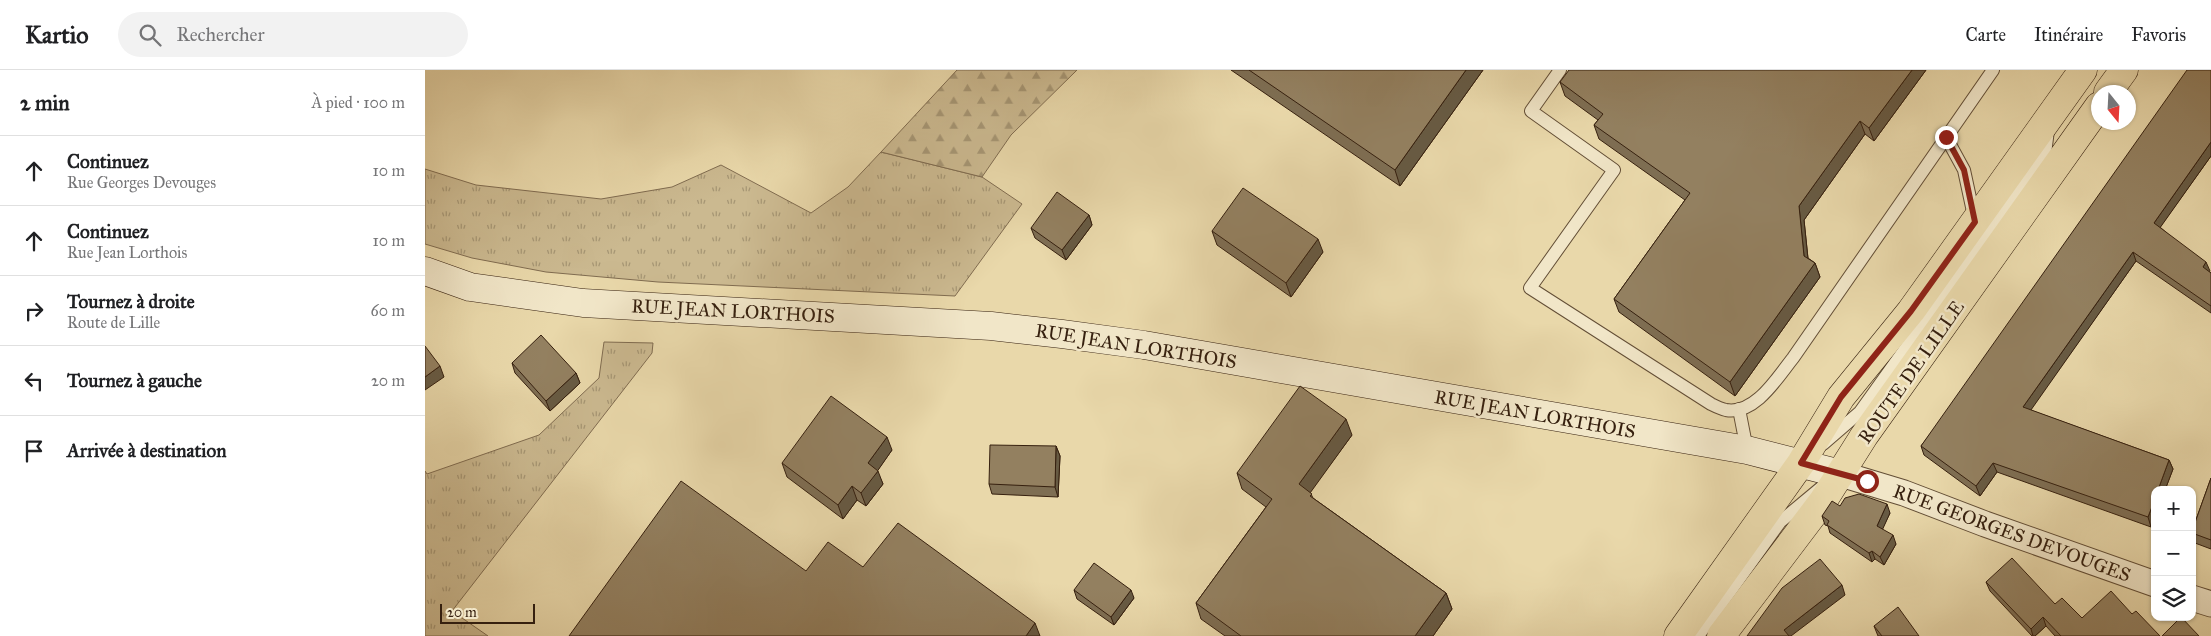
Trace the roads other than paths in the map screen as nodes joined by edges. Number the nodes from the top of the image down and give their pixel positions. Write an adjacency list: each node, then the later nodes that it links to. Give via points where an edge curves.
1 (1560, 70): 9 (lane, via 1531,111 1614,170 1530,288 1711,404 1726,410)
2 (1993, 70): 6 (lane)
3 (2083, 70): 5 (main road, ROUTE DE LILLE)
4 (2091, 117): 12 (main road, ROUTE DE LILLE, via 1864,436)
5 (2049, 118): 7 (main road, ROUTE DE LILLE); 11 (lane, via 2045,154 1860,412)
6 (1946, 137): 7 (lane, via 1964,170); 9 (lane, via 1793,358 1765,393)
7 (1975, 222): 11 (main road, ROUTE DE LILLE, via 1911,311 1841,397)
8 (425, 272): 10 (street, RUE JEAN LORTHOIS, via 470,287 583,303 991,326 1144,345)
9 (1739, 409): 10 (lane)
10 (1747, 450): 11 (street, RUE JEAN LORTHOIS)
11 (1801, 463): 12 (street, RUE JEAN LORTHOIS); 16 (main road, ROUTE DE LILLE)
12 (1841, 474): 13 (street, RUE GEORGES DEVOUGES, via 1904,492); 17 (lane, via 1780,522); 18 (main road, ROUTE DE LILLE)
13 (2151, 583)
14 (2196, 599): 15 (street)
15 (2211, 604)
16 (1678, 636)
17 (1698, 636)
18 (1721, 636)

